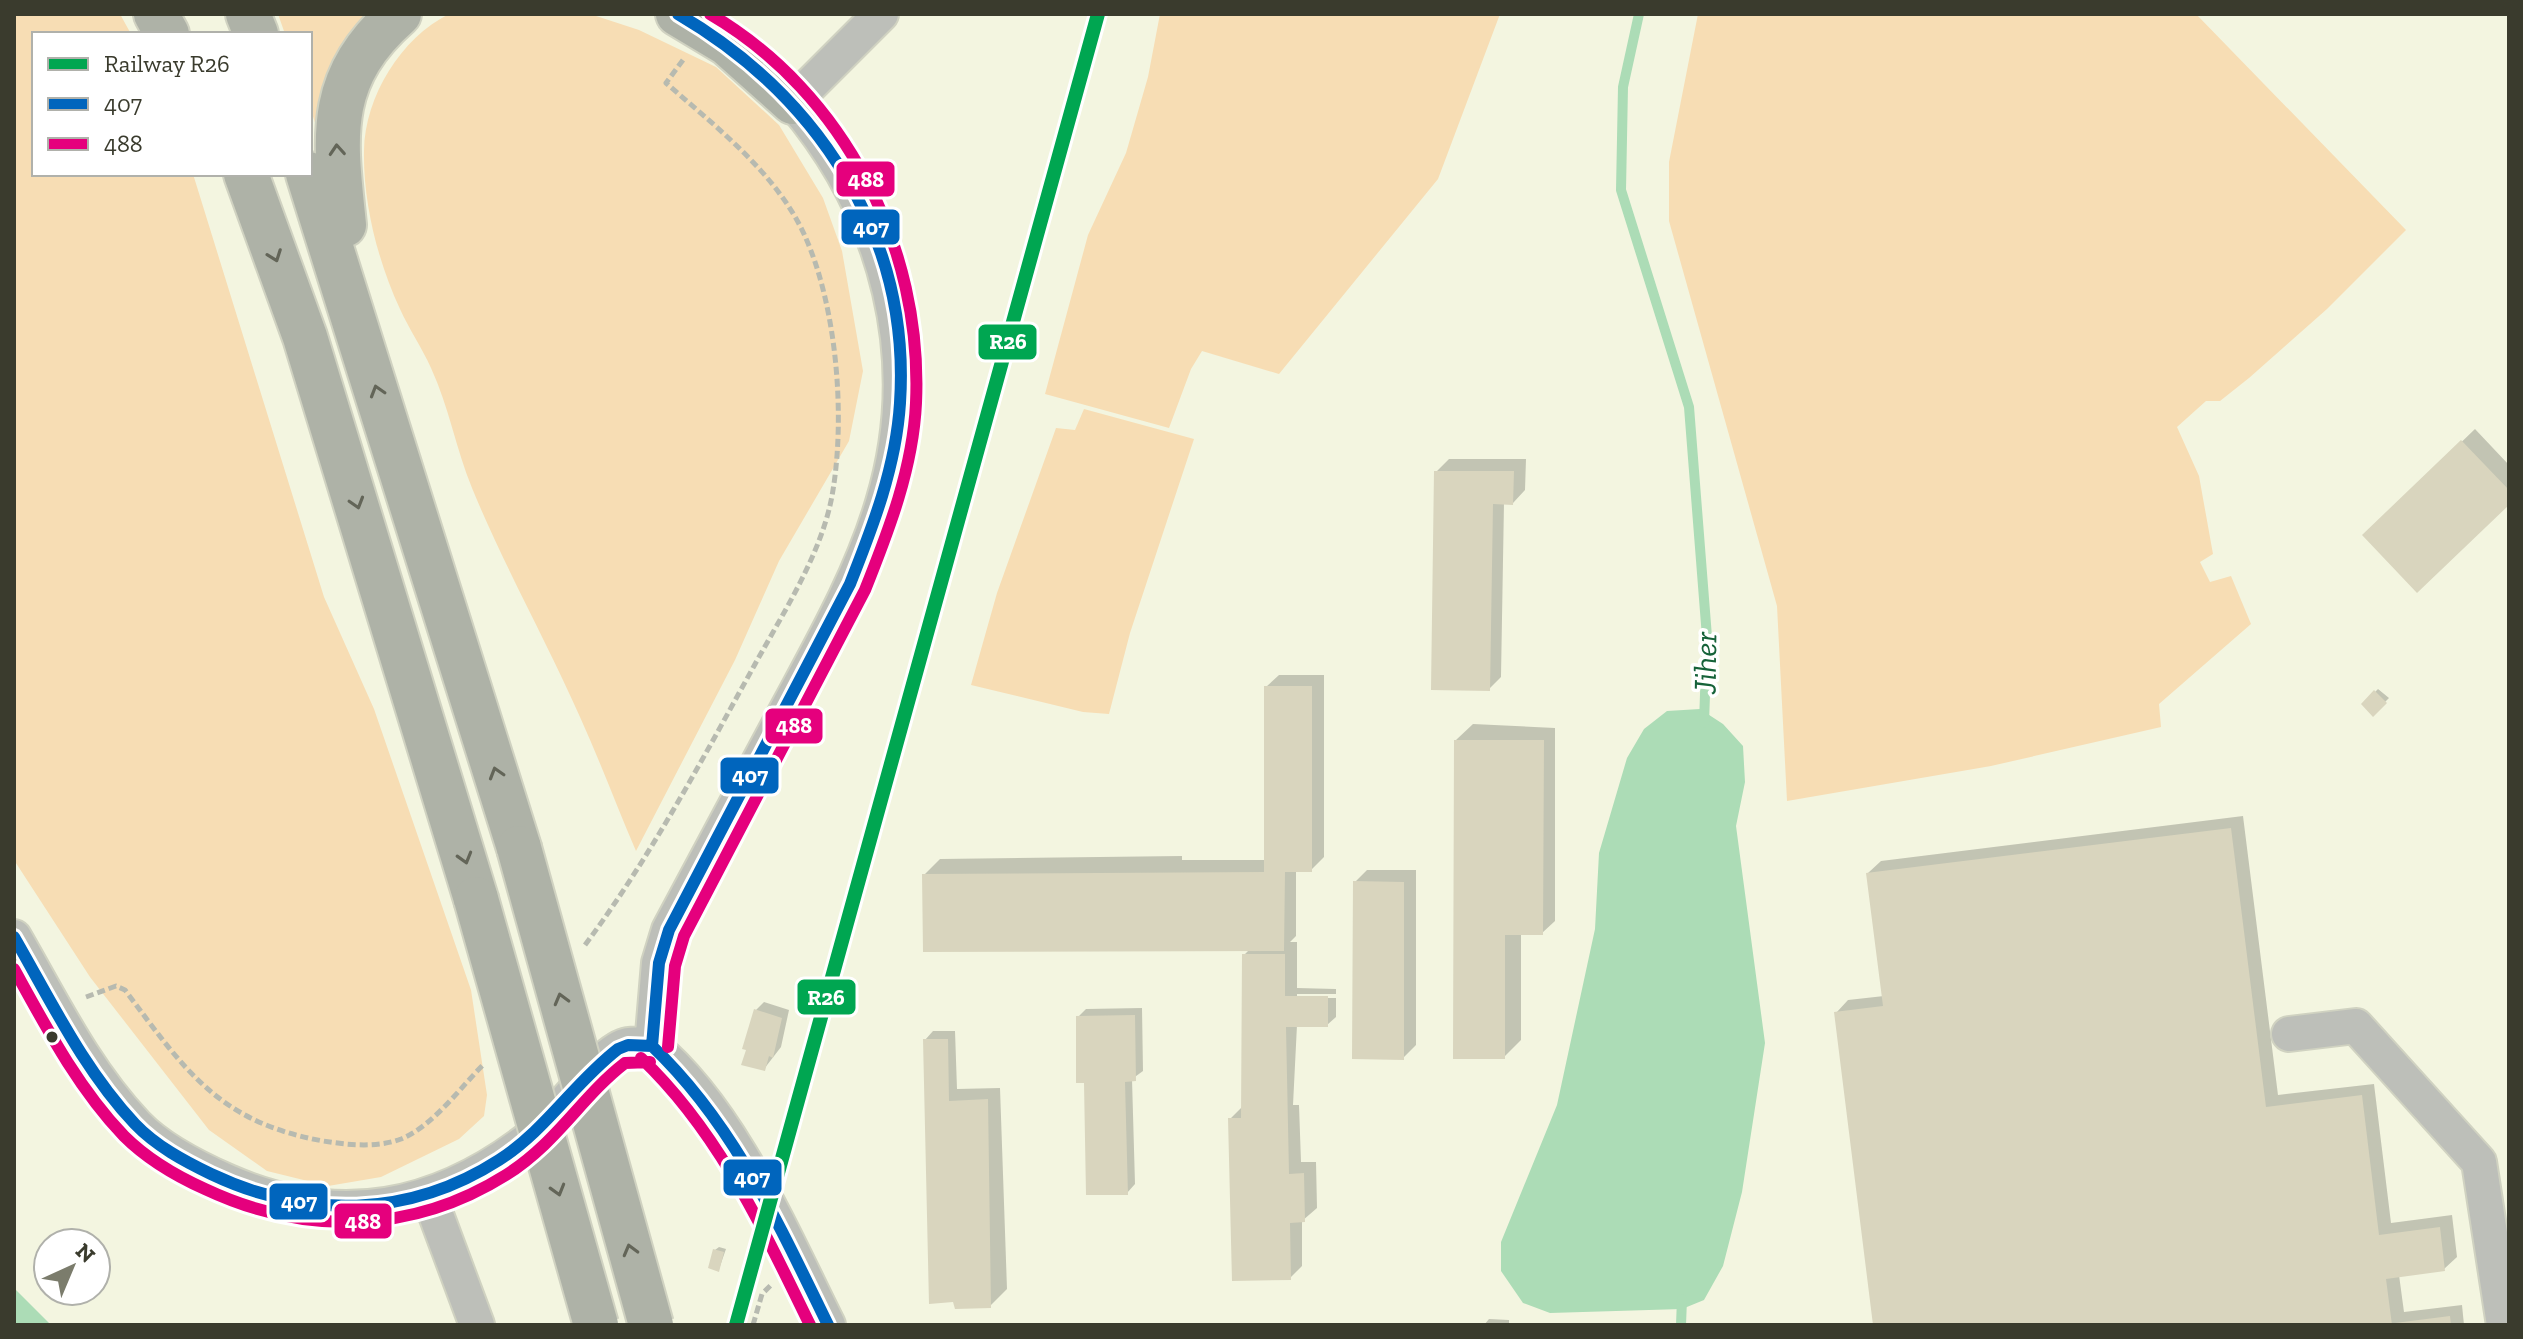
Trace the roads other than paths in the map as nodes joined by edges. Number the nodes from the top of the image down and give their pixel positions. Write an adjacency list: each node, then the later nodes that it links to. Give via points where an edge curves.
1 (156, 14): 5 (highway)
2 (399, 14): 9 (highway, one-way to 2, via 335,141 339,106 368,47)
3 (678, 14): 6 (highway, via 728,44)
4 (881, 14): 6 (street)
5 (166, 32)
6 (793, 102): 12 (street, via 839,162 884,261 901,378 893,462 869,543 829,631 669,930 659,963)
7 (309, 176): 9 (highway)
8 (246, 177): 15 (highway, one-way to 15, bridge, via 305,337 476,899)
9 (352, 311): 16 (highway, one-way to 9, bridge, via 519,848)
10 (14, 937): 13 (street, via 94,1074 138,1127 195,1168 268,1199 305,1207 387,1207)
11 (2289, 1034): 18 (street, via 2356,1026 2479,1162)
12 (652, 1046): 13 (street, via 626,1045 609,1054 566,1106 498,1164); 17 (street, via 676,1065 723,1129)
13 (429, 1196): 14 (street)
14 (477, 1325)
15 (596, 1325)
16 (651, 1325)
17 (828, 1325)
18 (2504, 1325)

